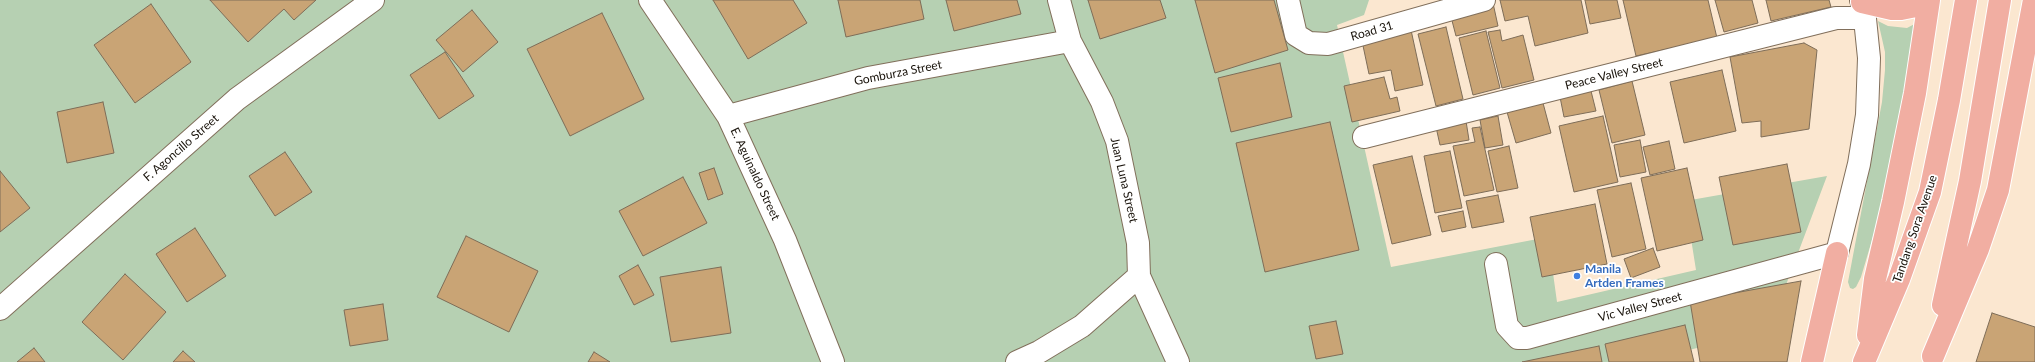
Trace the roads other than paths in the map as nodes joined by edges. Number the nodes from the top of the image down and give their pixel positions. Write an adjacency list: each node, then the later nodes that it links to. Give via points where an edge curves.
1 (373, 0): 18 (street, F. Agoncillo Street, via 237,99)
2 (650, 0): 13 (street, E. Aguinaldo Street)
3 (1059, 0): 12 (street, Juan Luna Street)
4 (1288, 0): 5 (street, Road 31, via 1296,35 1309,43 1328,44)
5 (1484, 0)
6 (1923, 0): 10 (main road, via 1916,6 1902,9)
7 (1929, 0): 24 (main road, via 1913,101 1893,202 1874,279)
8 (2000, 0): 19 (main road, via 1970,181)
9 (2034, 0): 19 (main road, via 1998,190 1978,249)
10 (1863, 7): 14 (street, Peace Valley Street, via 1836,18); 15 (street, via 1869,74 1865,133)
11 (1964, 10): 24 (main road, Tandang Sora Avenue, via 1930,192 1899,279)
12 (1070, 40): 13 (street, Gomburza Street, via 868,78); 17 (street, Juan Luna Street, via 1102,102 1117,140 1138,243)
13 (728, 116): 20 (street, E. Aguinaldo Street, via 785,240)
14 (1364, 137)
15 (1837, 253): 16 (street, Vic Valley Street, via 1527,338 1518,338 1507,326); 23 (main road)
16 (1496, 264)
17 (1138, 276): 21 (street, via 1082,326); 22 (street, Juan Luna Street)
18 (0, 309)
19 (1932, 359)
20 (833, 362)
21 (1017, 362)
22 (1178, 362)
23 (1812, 362)
24 (1864, 362)

